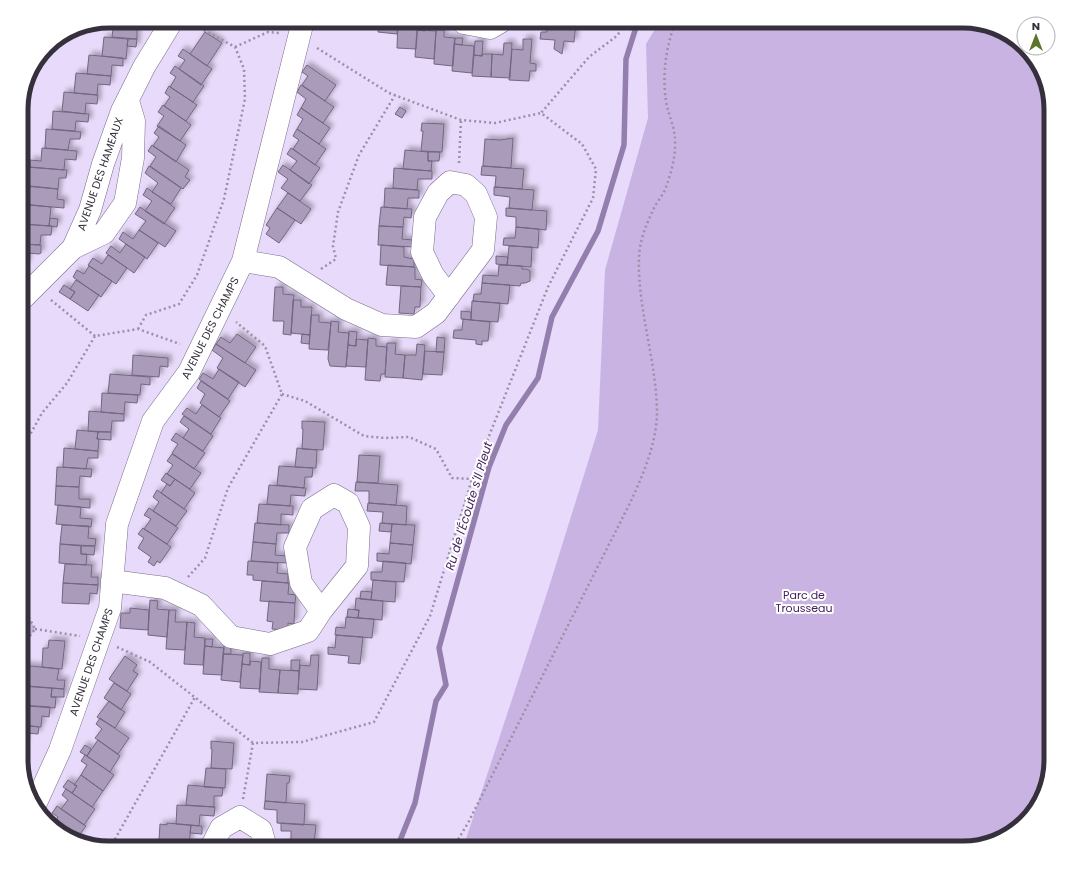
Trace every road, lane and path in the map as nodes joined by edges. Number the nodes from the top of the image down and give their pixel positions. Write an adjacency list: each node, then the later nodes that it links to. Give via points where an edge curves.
1 (168, 28): 8 (street, AVENUE DES HAMEAUX, via 144,67)
2 (200, 28): 6 (path)
3 (621, 28): 9 (path, via 618,35 589,57)
4 (674, 28): 39 (path, via 666,58 665,90 675,135 675,148 670,176 645,228 638,263 656,397 657,414 653,444 630,503)
5 (301, 29): 6 (path, via 268,32); 7 (path); 13 (street, AVENUE DES CHAMPS)
6 (235, 47): 19 (path, via 244,69 245,99 224,199 197,275 179,304 146,315)
7 (395, 95): 10 (path); 14 (path, via 359,155 340,205 333,246 336,259)
8 (128, 101): 12 (street, AVENUE DES HAMEAUX, via 103,164 90,210); 12 (street, AVENUE DES HAMEAUX, via 134,120 133,158 125,203 104,233)
9 (541, 113): 10 (path, via 495,123); 24 (path, via 582,144 596,169 594,198 548,287)
10 (461, 120): 11 (path)
11 (459, 184): 17 (street, via 466,185 476,194 486,217 483,250); 17 (street, via 450,182 438,193 425,217 422,252 433,275)
12 (73, 248): 15 (street, AVENUE DES HAMEAUX)
13 (243, 261): 14 (street, via 279,267); 18 (street, AVENUE DES CHAMPS)
14 (303, 282): 17 (street, via 346,309 382,325 416,327 436,313)
15 (28, 292)
16 (28, 295): 20 (path)
17 (449, 296)
18 (220, 310): 21 (street, AVENUE DES CHAMPS); 22 (path, via 265,346)
19 (138, 329): 20 (path); 21 (path)
20 (95, 336): 23 (path, via 67,383 42,413)
21 (200, 351): 25 (street, AVENUE DES CHAMPS, via 189,372 153,422 117,524)
22 (282, 394): 24 (path, via 305,401 364,436 409,437 436,449 452,478); 26 (path, via 228,488 205,558)
23 (28, 438)
24 (472, 479): 33 (path, via 430,616 374,722 302,742)
25 (112, 581): 26 (street, via 165,588); 30 (street, AVENUE DES CHAMPS, via 110,608)
26 (174, 592): 27 (street, via 202,605 231,637 270,644 308,631)
27 (321, 611): 27 (street, via 357,566 359,527 348,503 334,495 312,509 295,547 301,583)
28 (28, 615): 29 (path)
29 (36, 629): 30 (path); 31 (path)
30 (99, 638): 32 (path, via 150,662); 34 (street, AVENUE DES CHAMPS, via 60,750)
31 (28, 639)
32 (195, 697): 33 (path); 36 (path)
33 (253, 743): 35 (path)
34 (38, 799)
35 (240, 817): 37 (street, via 221,828); 38 (street, via 261,830)
36 (114, 841)
37 (214, 841)
38 (264, 841)
39 (457, 841)

